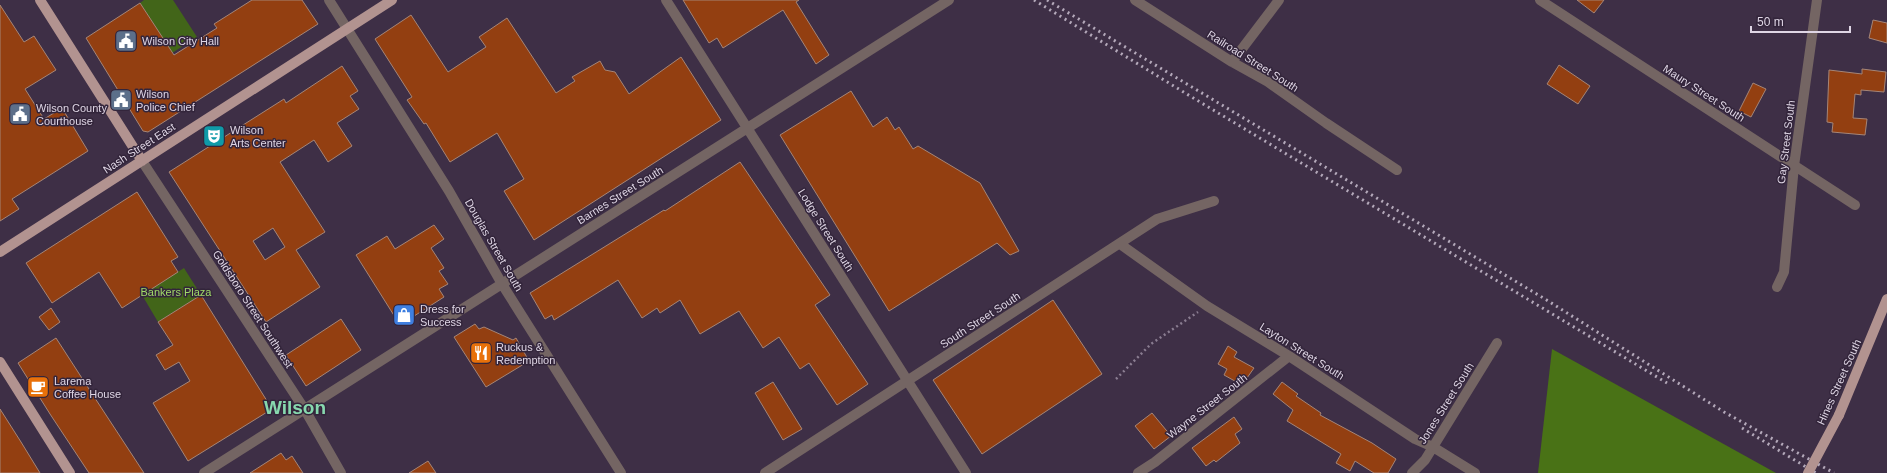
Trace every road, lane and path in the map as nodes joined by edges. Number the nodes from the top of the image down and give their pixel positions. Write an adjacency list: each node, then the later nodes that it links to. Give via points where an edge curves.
1 (40, 0): 13 (main road)
2 (329, 0): 10 (street, Douglas Street South)
3 (392, 0): 10 (main road, Nash Street East)
4 (666, 0): 12 (street, Lodge Street South)
5 (949, 0): 12 (street, Barnes Street South)
6 (1135, 0): 11 (street, Railroad Street South)
7 (1279, 0): 11 (street)
8 (1540, 0): 14 (street, Maury Street South)
9 (1817, 0): 14 (street, Gay Street South)
10 (347, 29): 13 (main road, Nash Street East); 20 (street, Douglas Street South, via 449,191)
11 (1232, 62): 15 (street, Railroad Street South, via 1268,82)
12 (747, 128): 20 (street, Barnes Street South); 28 (street, Lodge Street South)
13 (142, 161): 19 (main road, Nash Street East); 29 (street, Goldsboro Street Southwest)
14 (1794, 166): 17 (street, Maury Street South); 21 (street, Gay Street South, via 1784,272)
15 (1397, 170)
16 (1214, 201): 18 (street, South Street South, via 1157,219)
17 (1855, 205)
18 (1120, 244): 23 (street, Layton Street South); 28 (street, South Street South)
19 (0, 252)
20 (502, 284): 29 (street, Barnes Street South); 34 (street, Douglas Street South)
21 (1777, 287)
22 (1887, 299): 40 (main road, Hines Street South, bridge, via 1839,415)
23 (1207, 306): 25 (street, Layton Street South); 27 (path, via 1151,344)
24 (1497, 343): 30 (street, Jones Street South)
25 (1289, 356): 30 (street, Layton Street South, via 1415,439); 37 (street, Wayne Street South)
26 (0, 362): 31 (main road)
27 (1116, 379)
28 (908, 381): 35 (street, South Street South); 36 (street, Lodge Street South)
29 (305, 410): 32 (street, Barnes Street South); 33 (street, Goldsboro Street Southwest)
30 (1433, 447): 38 (street, Jones Street South); 39 (street, Layton Street South)
31 (70, 473)
32 (204, 473)
33 (341, 473)
34 (621, 473)
35 (765, 473)
36 (966, 473)
37 (1138, 473)
38 (1412, 473)
39 (1475, 473)
40 (1808, 473)

